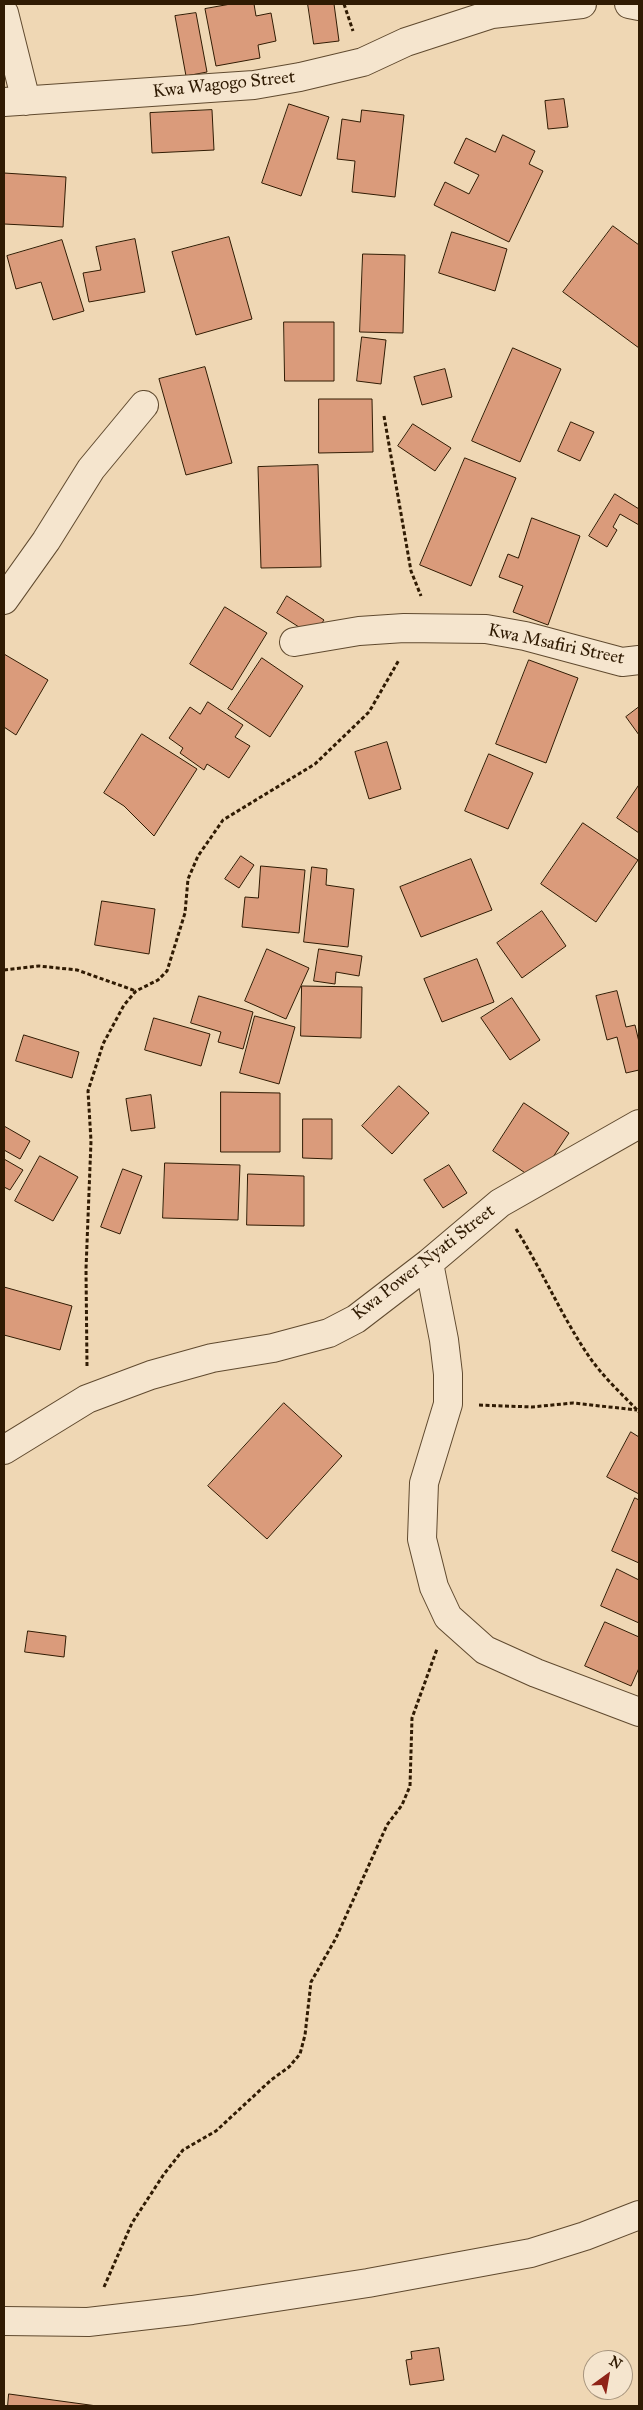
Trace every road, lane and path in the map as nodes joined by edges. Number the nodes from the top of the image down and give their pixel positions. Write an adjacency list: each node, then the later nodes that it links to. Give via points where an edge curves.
1 (582, 4): 5 (street, Kwa Wagogo Street, via 492,14 406,42 363,62 254,85)
2 (629, 4): 3 (street)
3 (639, 6)
4 (4, 13): 5 (street)
5 (15, 101)
6 (144, 405): 8 (street, via 90,469 46,541)
7 (384, 416): 9 (path, via 411,571)
8 (4, 600)
9 (425, 630): 10 (street, Kwa Msafiri Street, via 359,631); 11 (street, Kwa Msafiri Street, via 486,629 622,662); 13 (path, via 368,712 315,764 222,820 198,856 188,879 186,913 167,971 158,980)
10 (294, 642)
11 (639, 660)
12 (4, 970): 13 (path, via 39,966 77,970)
13 (136, 991): 17 (path, via 124,1005 103,1044 88,1091 91,1141 86,1268)
14 (639, 1124): 15 (street, Kwa Power Nyati Street)
15 (500, 1203): 16 (street, Kwa Power Nyati Street); 19 (path, via 589,1357)
16 (429, 1263): 17 (street, Kwa Power Nyati Street, via 356,1319 329,1333 273,1348 212,1358); 18 (street, via 444,1340)
17 (87, 1399): 20 (street, Kwa Power Nyati Street)
18 (448, 1404): 19 (path, via 532,1407 573,1403); 21 (street, via 424,1483 422,1539 434,1587)
19 (638, 1411)
20 (4, 1450)
21 (448, 1617): 22 (street, via 485,1650); 25 (path, via 412,1718 410,1786 402,1805 386,1825 336,1938 311,1982 300,2054 216,2131 184,2150 174,2162 132,2223)
22 (639, 1712)
23 (639, 2215): 25 (street, via 530,2253 202,2309)
24 (4, 2321): 25 (street)
25 (88, 2322)

